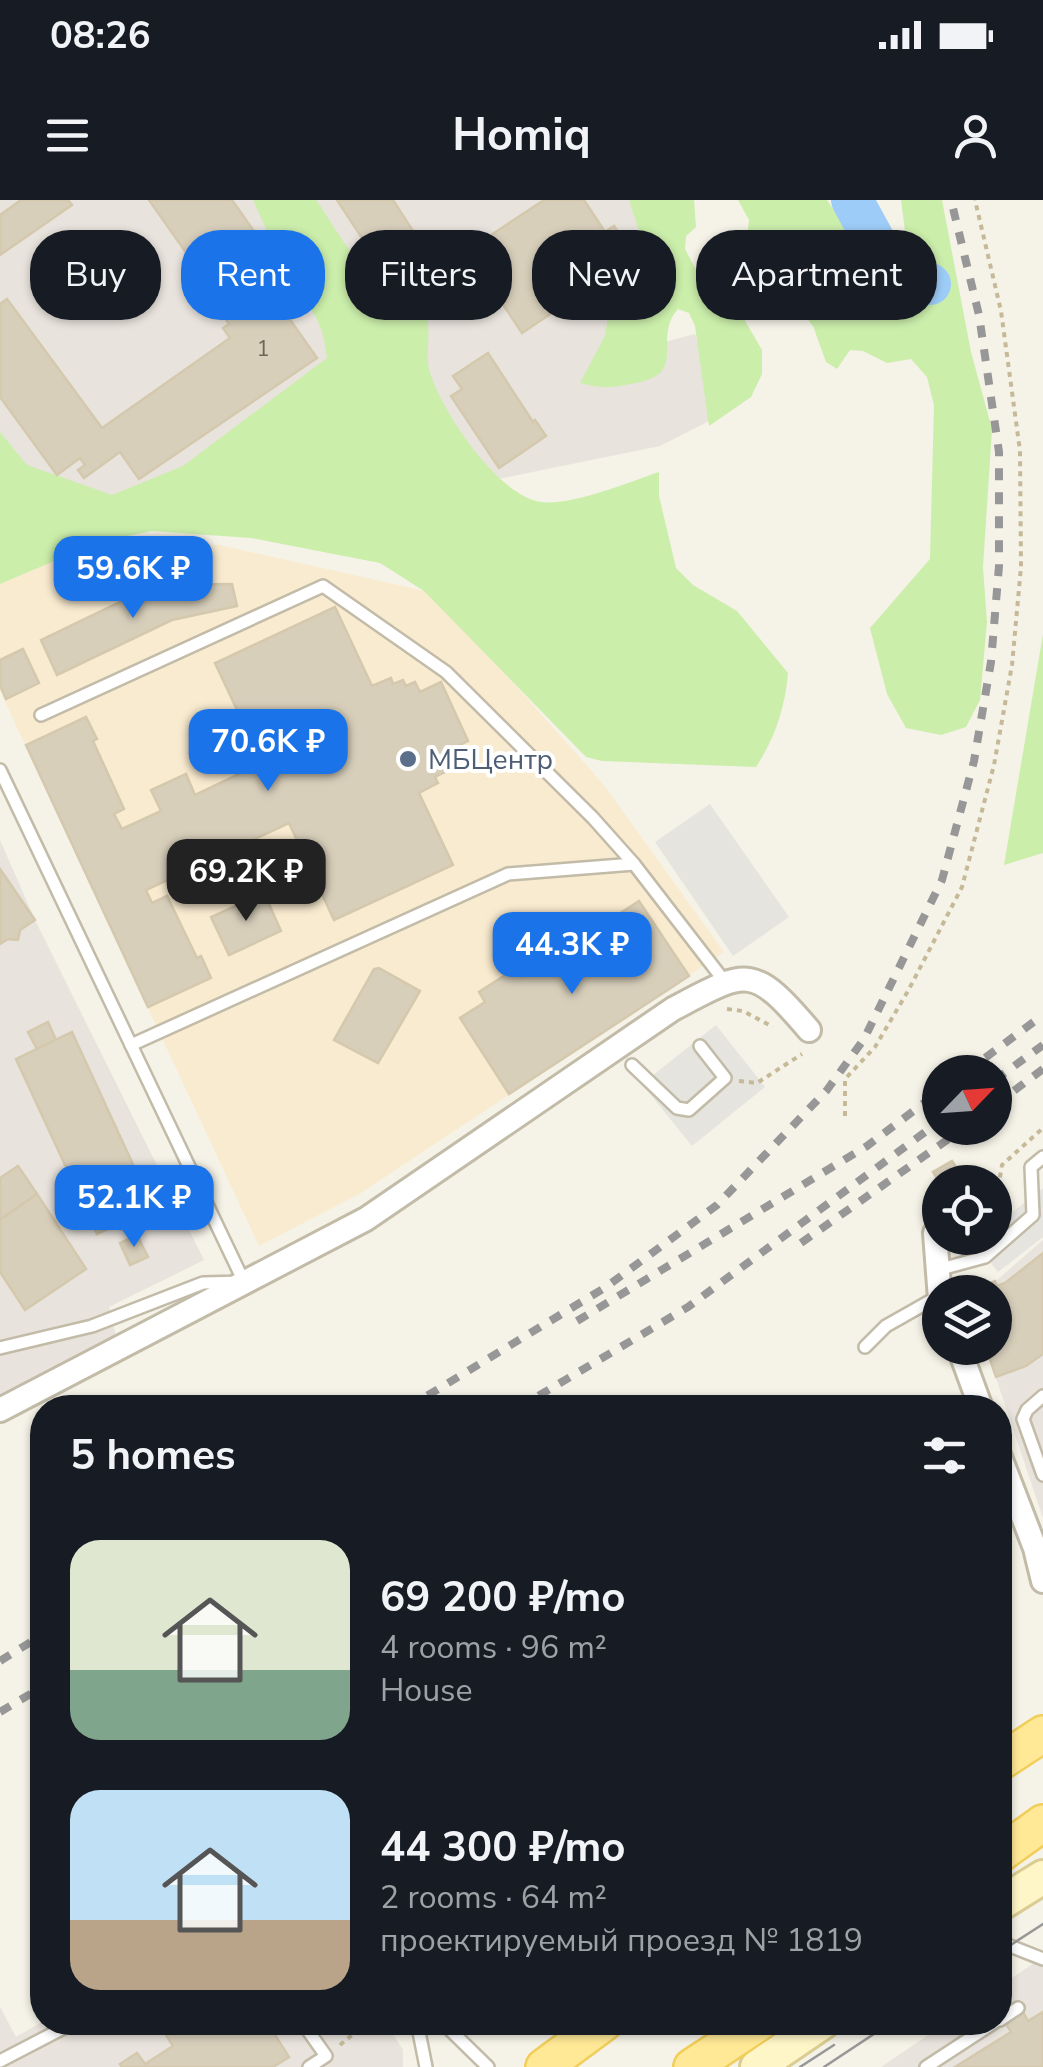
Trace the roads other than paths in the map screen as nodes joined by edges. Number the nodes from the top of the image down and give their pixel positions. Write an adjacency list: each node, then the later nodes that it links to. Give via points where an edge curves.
1 (42, 715): 4 (lane, via 322,586 446,672)
2 (0, 770): 3 (lane)
3 (5, 795): 7 (lane)
4 (634, 864): 5 (lane); 7 (lane, via 508,874)
5 (725, 982): 6 (street, via 748,979 776,992); 14 (street, via 672,1009 366,1219)
6 (801, 1036)
7 (131, 1045): 14 (lane)
8 (700, 1046): 9 (lane, via 725,1078 689,1110)
9 (632, 1065)
10 (1043, 1157): 12 (lane, via 1032,1167 1034,1215 986,1257)
11 (936, 1255): 12 (street)
12 (937, 1270): 13 (street)
13 (937, 1275)
14 (244, 1282): 17 (lane, via 203,1283 92,1326); 21 (street)
15 (922, 1306): 16 (lane)
16 (865, 1347)
17 (0, 1348)
18 (965, 1365): 19 (street)
19 (976, 1395)
20 (1043, 1396): 22 (lane, via 1023,1419)
21 (0, 1410)
22 (1043, 1475)
23 (1012, 1488): 24 (street)
24 (1043, 1578)
25 (1043, 1734): 26 (main road)
26 (1012, 1754)
27 (1043, 1823): 28 (main road)
28 (1012, 1845)
29 (1043, 1877): 30 (street)
30 (1012, 1896)
31 (1012, 1947): 32 (lane)
32 (1043, 1959)
33 (1018, 2008): 34 (lane)
34 (1012, 2012)
35 (51, 2035): 44 (lane)
36 (311, 2035): 46 (lane, via 326,2056)
37 (420, 2035): 47 (lane)
38 (456, 2035): 45 (lane)
39 (465, 2035): 45 (lane)
40 (588, 2035): 48 (main road)
41 (740, 2035): 49 (main road)
42 (804, 2035): 50 (street)
43 (976, 2035): 51 (lane)
44 (0, 2062)
45 (487, 2064)
46 (309, 2067)
47 (426, 2067)
48 (544, 2067)
49 (692, 2067)
50 (757, 2067)
51 (926, 2067)

